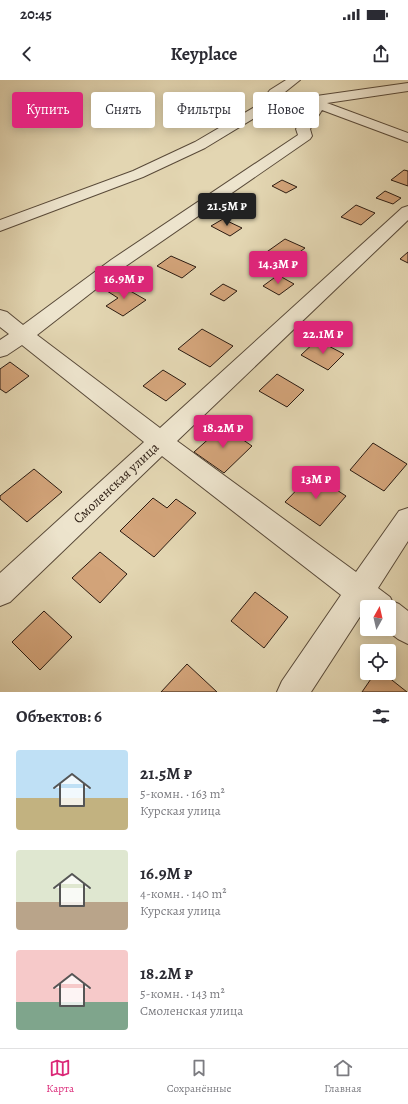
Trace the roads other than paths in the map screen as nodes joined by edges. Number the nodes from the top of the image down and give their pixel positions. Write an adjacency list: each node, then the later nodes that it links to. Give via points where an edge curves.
1 (294, 80): 3 (street)
2 (408, 87): 4 (street)
3 (276, 92)
4 (319, 100)
5 (319, 104): 8 (street)
6 (253, 114): 10 (street, via 200,146 138,174)
7 (304, 128): 12 (street, via 305,136 117,264)
8 (408, 138)
9 (408, 211): 14 (street, Смоленская улица)
10 (0, 226)
11 (0, 317): 12 (street)
12 (23, 335): 13 (street); 14 (street)
13 (0, 350)
14 (160, 441): 16 (street, Смоленская улица); 17 (street)
15 (408, 519): 17 (street)
16 (0, 592)
17 (370, 599): 20 (street)
18 (396, 620): 19 (street)
19 (408, 629)
20 (293, 692)

